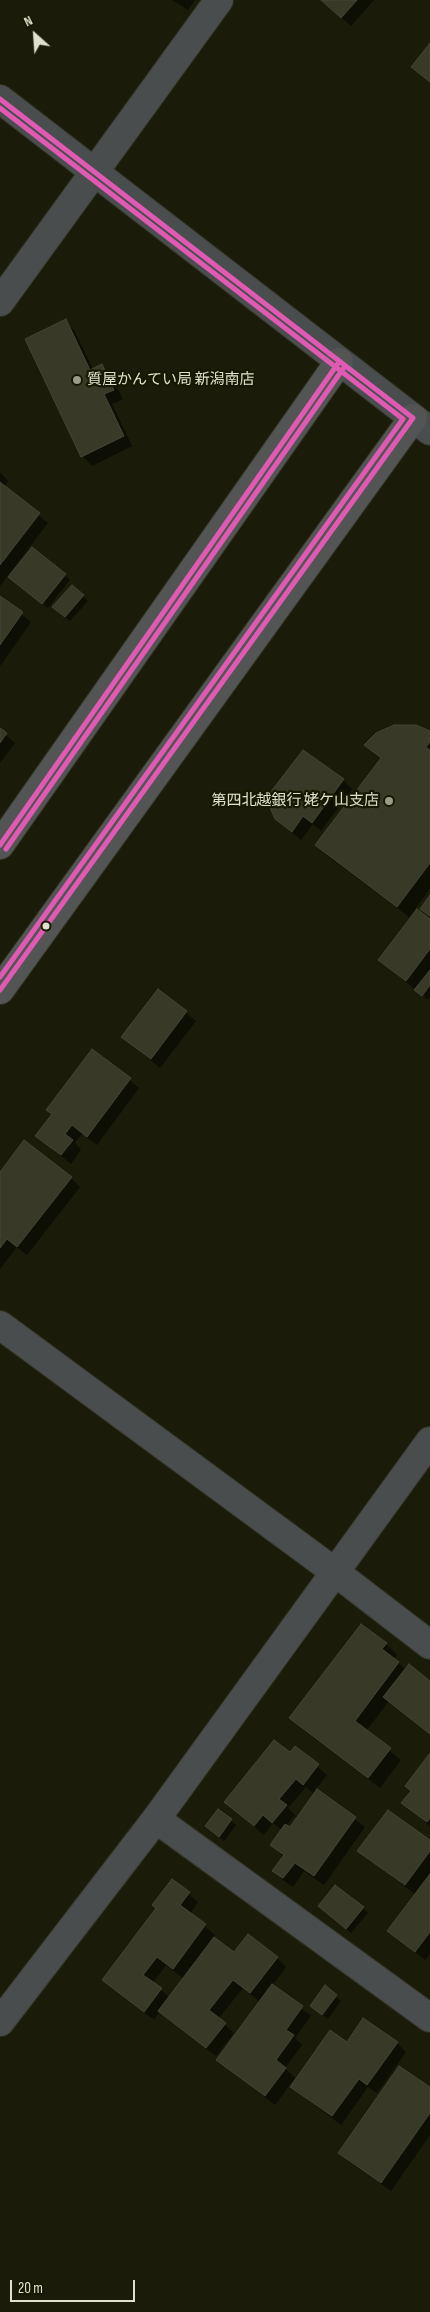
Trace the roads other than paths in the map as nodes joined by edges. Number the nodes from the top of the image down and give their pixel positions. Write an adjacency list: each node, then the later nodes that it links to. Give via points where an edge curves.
1 (219, 0): 3 (street)
2 (0, 98): 3 (street)
3 (94, 170): 4 (street); 5 (street)
4 (0, 302)
5 (339, 362): 6 (street); 7 (main road)
6 (422, 425): 8 (main road)
7 (0, 845)
8 (0, 990)
9 (0, 1325): 11 (street)
10 (430, 1441): 11 (street)
11 (335, 1572): 12 (street); 13 (street)
12 (430, 1645)
13 (156, 1819): 14 (street); 15 (street)
14 (430, 2018)
15 (0, 2022)

